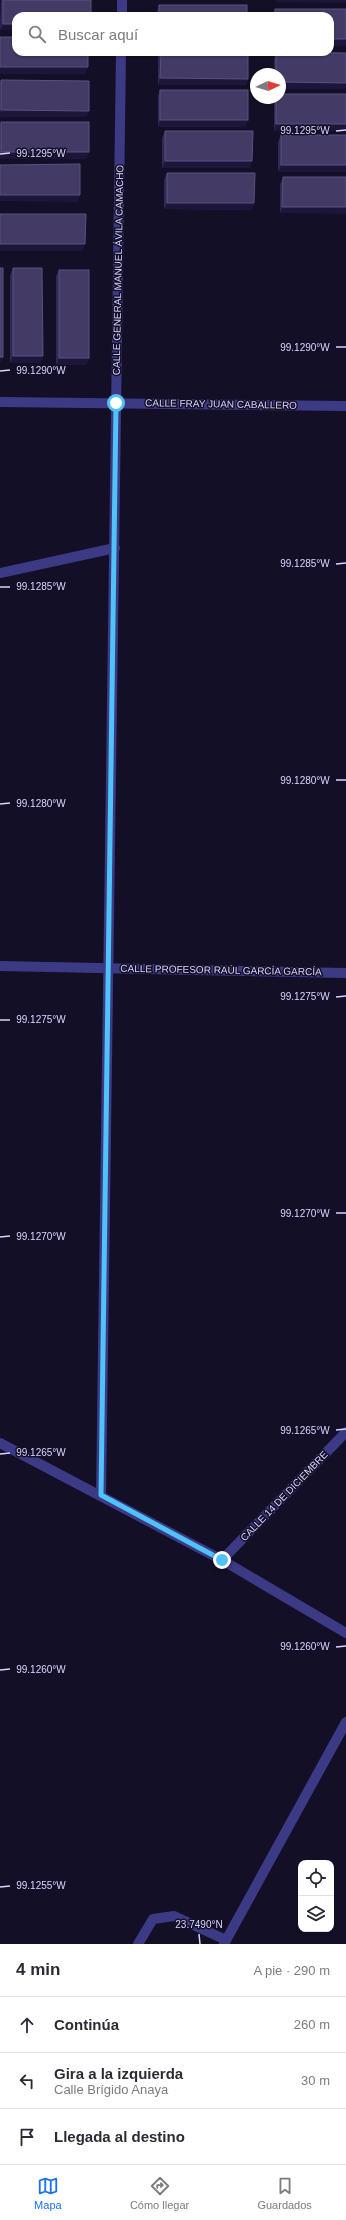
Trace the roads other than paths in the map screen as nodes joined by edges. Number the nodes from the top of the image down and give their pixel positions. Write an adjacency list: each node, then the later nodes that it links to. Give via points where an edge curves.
1 (122, 0): 2 (street)
2 (122, 12)
3 (121, 56): 5 (street, CALLE GENERAL MANUEL ÁVILA CAMACHO)
4 (0, 402): 5 (street, CALLE FRAY JUAN CABALLERO)
5 (116, 403): 6 (street, CALLE FRAY JUAN CABALLERO); 7 (street, CALLE GENERAL MANUEL ÁVILA CAMACHO)
6 (346, 406)
7 (116, 548): 8 (street); 10 (street, CALLE GENERAL MANUEL ÁVILA CAMACHO)
8 (0, 573)
9 (0, 966): 10 (street, CALLE PROFESOR RAÚL GARCÍA GARCÍA)
10 (109, 967): 11 (street, CALLE PROFESOR RAÚL GARCÍA GARCÍA); 14 (street, CALLE GENERAL MANUEL ÁVILA CAMACHO)
11 (346, 973)
12 (346, 1432): 15 (street, CALLE 14 DE DICIEMBRE)
13 (0, 1443): 14 (street)
14 (101, 1495): 15 (street)
15 (222, 1560): 16 (street)
16 (346, 1633)
17 (346, 1722): 18 (street)
18 (225, 1942): 19 (street, via 174,1916 153,1919)
19 (138, 1944)

